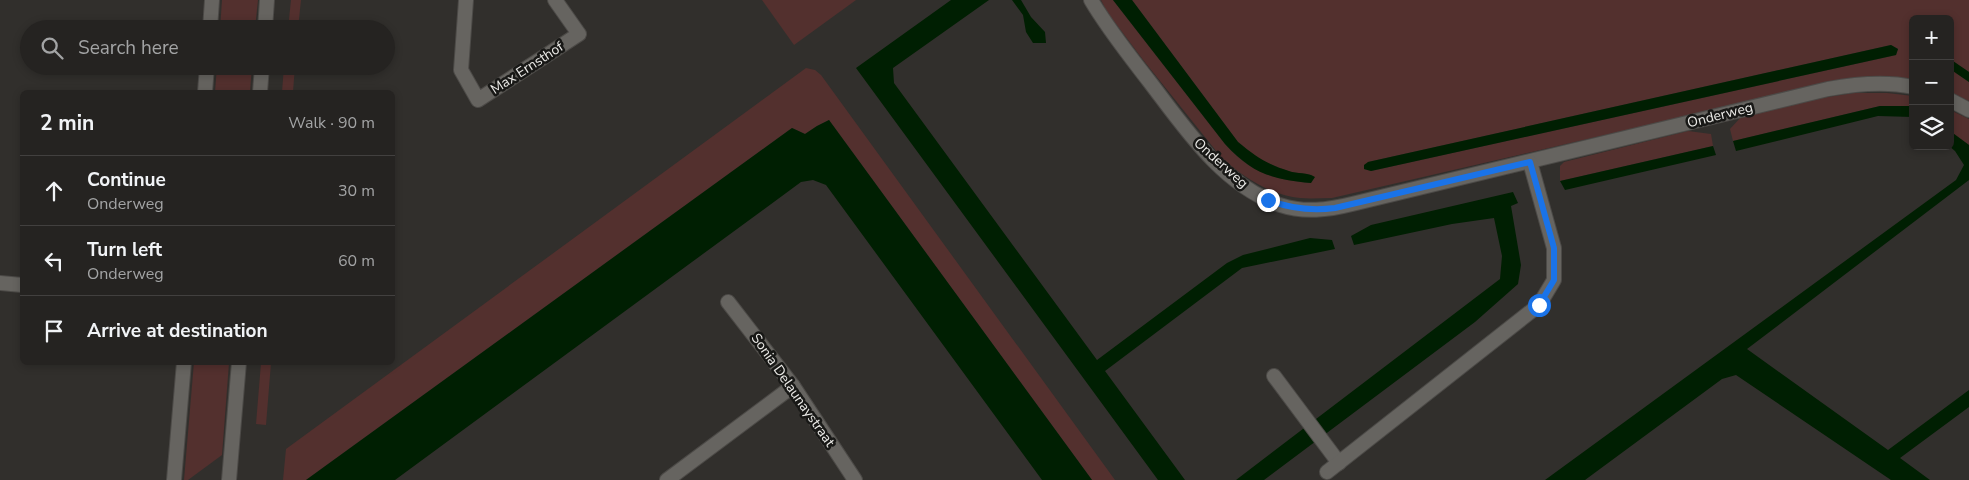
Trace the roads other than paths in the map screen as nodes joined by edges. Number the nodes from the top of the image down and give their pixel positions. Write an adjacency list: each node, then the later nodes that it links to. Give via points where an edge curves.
1 (212, 0): 6 (street)
2 (267, 0): 7 (street)
3 (466, 0): 4 (street, Max Ernsthof, via 461,70 478,100 578,34)
4 (555, 0)
5 (1091, 0): 15 (street, Onderweg, via 1121,45 1197,143 1244,186 1282,206 1306,210 1335,208)
6 (211, 20)
7 (266, 20)
8 (206, 75): 11 (street)
9 (261, 75): 12 (street)
10 (1909, 87): 15 (street, Onderweg, via 1882,84 1828,89)
11 (205, 90)
12 (260, 90)
13 (1954, 102): 14 (street)
14 (1969, 110)
15 (1530, 162): 23 (street, via 1554,248 1554,280 1539,305)
16 (0, 283): 17 (street)
17 (20, 285)
18 (728, 302): 22 (street, Sonia Delaunaystraat)
19 (184, 365): 25 (street)
20 (239, 365): 26 (street)
21 (1274, 376): 23 (street)
22 (793, 386): 27 (street); 28 (street, Sonia Delaunaystraat)
23 (1339, 463): 24 (street)
24 (1327, 472)
25 (174, 480)
26 (230, 480)
27 (667, 480)
28 (855, 480)

